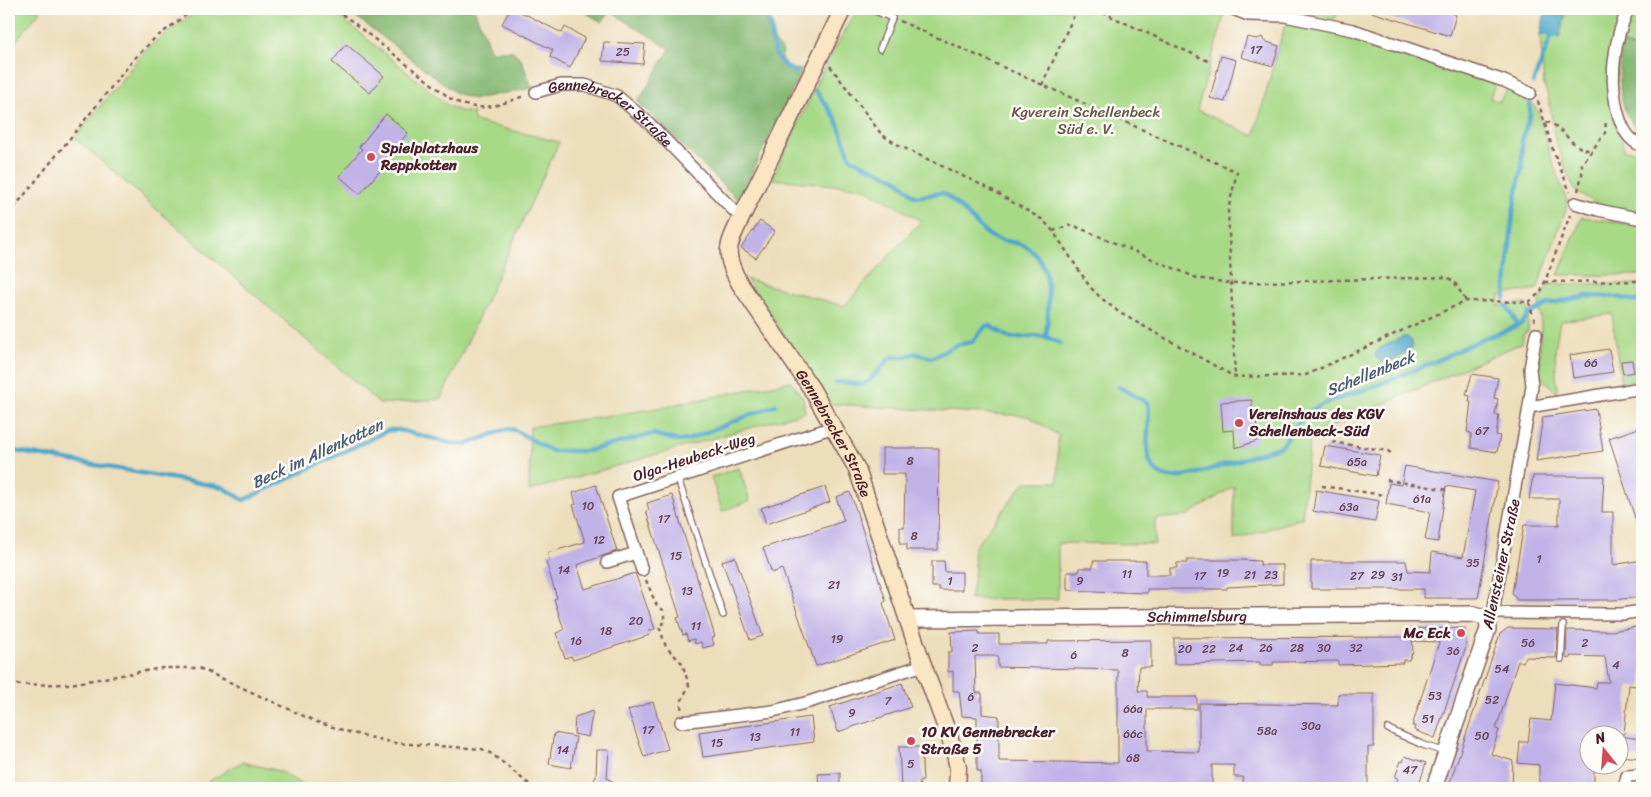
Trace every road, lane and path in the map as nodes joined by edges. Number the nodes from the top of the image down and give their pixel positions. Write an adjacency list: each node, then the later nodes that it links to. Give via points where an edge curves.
1 (194, 9): 21 (path, via 154,39 134,59)
2 (336, 9): 16 (path, via 465,107 476,109)
3 (843, 9): 13 (main road, Gennebrecker Straße)
4 (871, 9): 11 (lane)
5 (1077, 9): 15 (path)
6 (1095, 9): 14 (path)
7 (1233, 9): 17 (street, via 1248,15 1284,16 1353,30 1504,81)
8 (1323, 9): 9 (path)
9 (1336, 9)
10 (1628, 9): 19 (street, via 1615,53 1613,80 1621,124 1628,136)
11 (892, 18): 12 (lane); 15 (path)
12 (880, 49)
13 (822, 55): 22 (main road, Gennebrecker Straße); 24 (path, via 882,135 997,193 1043,220)
14 (1208, 61)
15 (1042, 85): 27 (path, via 1237,172 1228,210)
16 (536, 92): 22 (street, Gennebrecker Straße, via 560,85 585,85 617,96 649,123)
17 (1530, 93): 18 (path, via 1541,107)
18 (1546, 122): 20 (path, via 1552,150); 20 (path, via 1554,124 1577,147 1592,150 1582,164)
19 (1642, 146)
20 (1575, 203): 23 (street); 26 (path)
21 (9, 214)
22 (741, 218): 35 (main road, Gennebrecker Straße, via 728,250 731,268)
23 (1642, 219)
24 (1053, 231): 27 (path, via 1070,225 1077,227 1197,278); 32 (path, via 1090,287 1101,298 1120,313)
25 (1642, 281): 26 (path)
26 (1545, 282): 29 (path, via 1541,292)
27 (1230, 283): 28 (path, via 1447,277 1456,283); 32 (path)
28 (1466, 301): 29 (path); 32 (path, via 1306,375)
29 (1528, 302): 30 (path)
30 (1534, 315)
31 (1536, 334): 34 (street, Allensteiner Straße, via 1530,369)
32 (1235, 377)
33 (1642, 388): 34 (street)
34 (1529, 407): 48 (street, Allensteiner Straße)
35 (834, 427): 38 (street, Olga-Heubeck-Weg); 49 (main road, Gennebrecker Straße, via 868,496)
36 (1332, 442): 37 (path)
37 (1393, 454)
38 (678, 479): 43 (street, Olga-Heubeck-Weg, via 618,497); 47 (lane)
39 (1387, 480): 41 (path)
40 (1322, 486): 42 (path)
41 (1449, 490)
42 (1384, 496)
43 (636, 553): 44 (street); 45 (street, Olga-Heubeck-Weg)
44 (607, 562)
45 (642, 570): 54 (path, via 656,604 663,610 665,622 659,626 666,648 682,663 689,685 682,700)
46 (1642, 611): 48 (street)
47 (722, 615)
48 (1490, 615): 49 (street, Schimmelsburg); 56 (street, Allensteiner Straße)
49 (907, 619): 52 (main road, Gennebrecker Straße)
50 (1563, 625): 51 (lane)
51 (1561, 659)
52 (922, 665): 54 (street, via 773,711); 59 (main road, Gennebrecker Straße, via 954,750 958,768)
53 (9, 685): 58 (path, via 61,685 162,668 199,668 317,722 352,733 396,743 482,749)
54 (681, 722)
55 (1388, 729): 56 (lane)
56 (1446, 752): 60 (street, Allensteiner Straße)
57 (1642, 775): 61 (street, via 1628,776)
58 (534, 788)
59 (957, 788)
60 (1434, 788)
61 (1624, 788)

